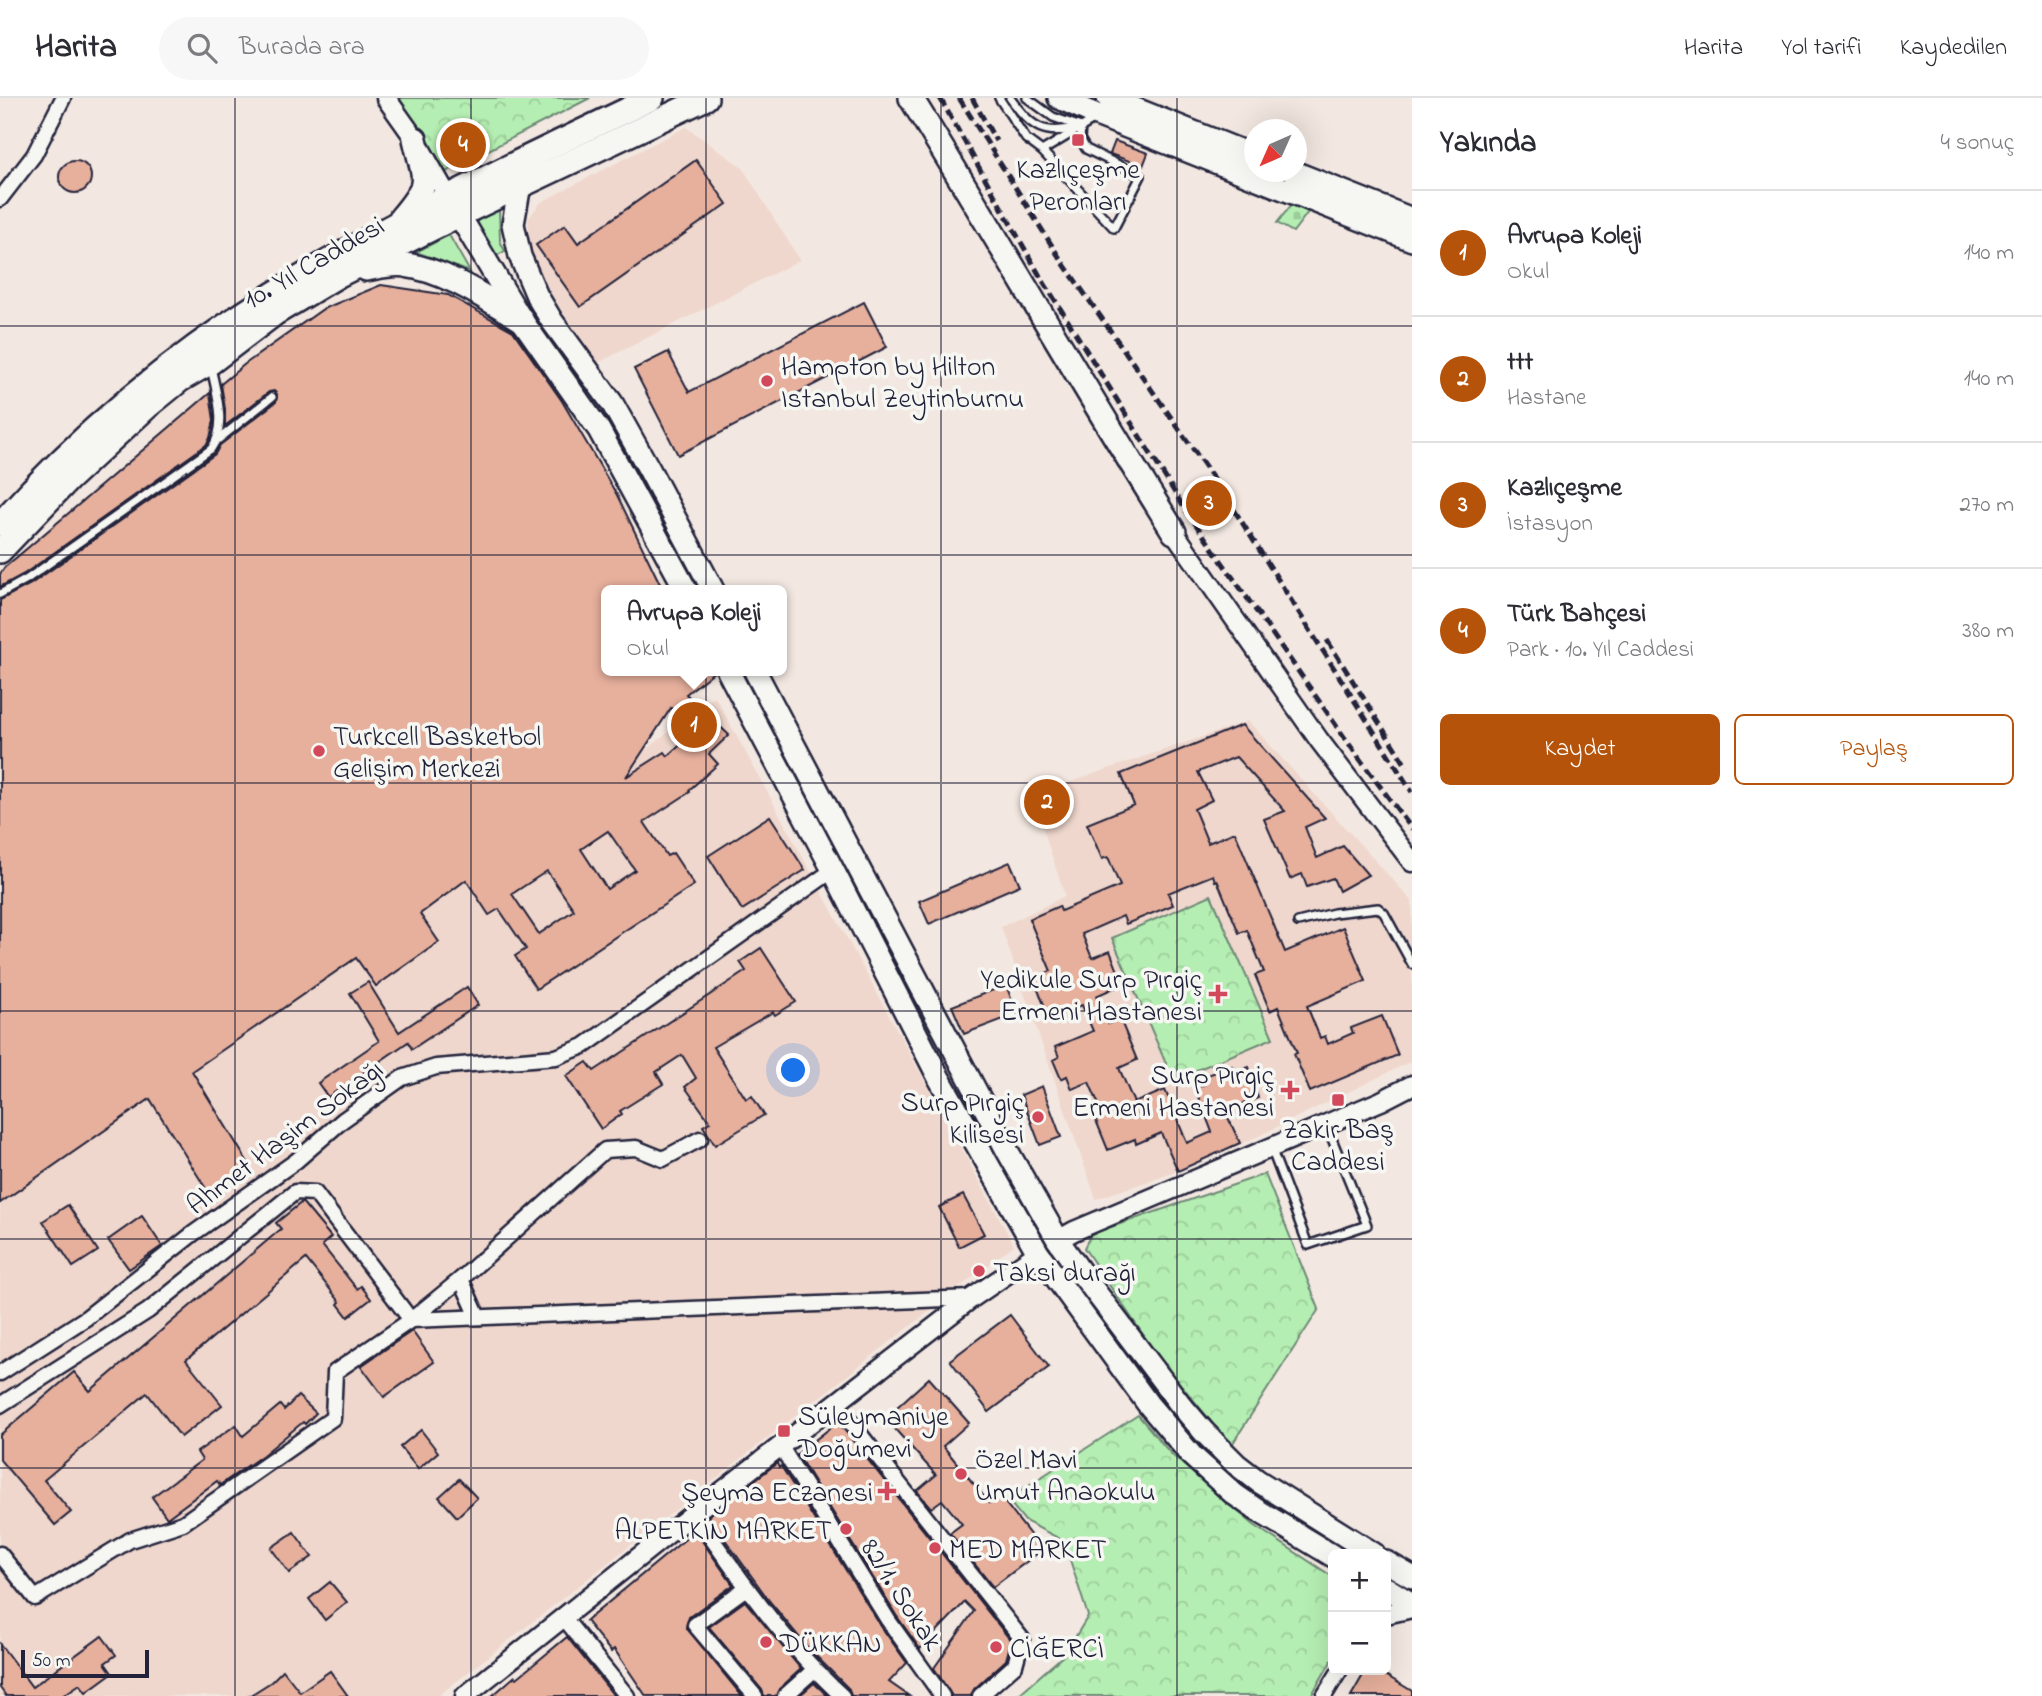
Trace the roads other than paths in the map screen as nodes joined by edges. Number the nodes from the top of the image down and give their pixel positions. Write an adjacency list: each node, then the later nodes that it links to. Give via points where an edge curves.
1 (63, 98): 16 (street, via 34,155)
2 (386, 98): 11 (street)
3 (652, 98): 17 (main road, 10. Yıl Caddesi)
4 (706, 98): 15 (main road, 10. Yıl Caddesi)
5 (911, 98): 27 (main road)
6 (999, 98): 12 (lane, via 1027,139)
7 (1010, 98): 10 (lane, via 1021,113 1045,130 1058,133)
8 (1027, 98): 10 (lane, via 1053,117)
9 (1059, 98): 10 (main road)
10 (1096, 114): 12 (lane); 12 (lane, via 1080,139 1086,149 1141,176 1114,228); 13 (main road); 20 (main road)
11 (415, 139): 17 (street); 19 (main road, via 424,187)
12 (1042, 151)
13 (1244, 153)
14 (1307, 177): 18 (main road)
15 (520, 185): 17 (main road, 10. Yıl Caddesi); 30 (main road, via 513,224 537,296 612,403)
16 (0, 199)
17 (454, 206): 19 (main road, 10. Yıl Caddesi); 21 (main road, 10. Yıl Caddesi); 22 (main road)
18 (1412, 219)
19 (393, 227): 26 (main road, 10. Yıl Caddesi, via 279,290 179,359 87,435)
20 (1412, 240)
21 (339, 275): 22 (main road, via 405,265 452,280); 23 (main road, 10. Yıl Caddesi, via 274,314)
22 (521, 319): 29 (main road, via 599,430)
23 (211, 362): 25 (lane); 28 (main road, 10. Yıl Caddesi, via 180,380 103,446)
24 (272, 397): 25 (lane)
25 (219, 439): 31 (lane, via 211,449)
26 (0, 524)
27 (1174, 531): 34 (street, via 1319,740)
28 (0, 551)
29 (682, 585)
30 (710, 585)
31 (0, 594)
32 (731, 676): 35 (main road)
33 (758, 676): 42 (main road)
34 (1412, 862)
35 (833, 870): 43 (main road, via 939,1078); 48 (street, Ahmet Haşim Sokağı, via 584,1046 556,1057 436,1067 402,1078 86,1318)
36 (1298, 922): 37 (lane, via 1378,908)
37 (1412, 964)
38 (1412, 1085): 39 (street)
39 (1326, 1124): 41 (street); 41 (lane, via 1367,1225 1308,1245)
40 (700, 1139): 44 (street, via 663,1159 636,1148 605,1150)
41 (1271, 1148): 42 (street)
42 (1058, 1240): 43 (main road); 53 (main road, via 1156,1373 1219,1448 1258,1481)
43 (1038, 1253): 45 (street); 54 (main road, via 1133,1385 1192,1455 1257,1510)
44 (461, 1279): 46 (street); 47 (street)
45 (972, 1298): 46 (street); 50 (street)
46 (478, 1317): 47 (street)
47 (411, 1320): 49 (street, via 315,1193 295,1192 148,1311); 55 (street, via 335,1372 333,1418 183,1523 130,1540 35,1598)
48 (0, 1373)
49 (0, 1405)
50 (837, 1405): 51 (street); 71 (street, via 1021,1639 1015,1665)
51 (781, 1447): 52 (street); 70 (street, 82/1. Sokak, via 888,1620)
52 (694, 1513): 58 (street); 62 (street)
53 (1366, 1549)
54 (1328, 1553)
55 (0, 1555)
56 (1391, 1565): 57 (main road)
57 (1412, 1577)
58 (746, 1588): 63 (street); 67 (street, via 695,1625)
59 (1391, 1591): 60 (main road)
60 (1412, 1606): 61 (street)
61 (1391, 1612)
62 (564, 1618): 65 (street); 66 (street)
63 (814, 1670): 68 (street); 69 (street)
64 (1337, 1675): 72 (street)
65 (465, 1696)
66 (626, 1696)
67 (755, 1696)
68 (785, 1696)
69 (842, 1696)
70 (942, 1696)
71 (980, 1696)
72 (1324, 1696)

